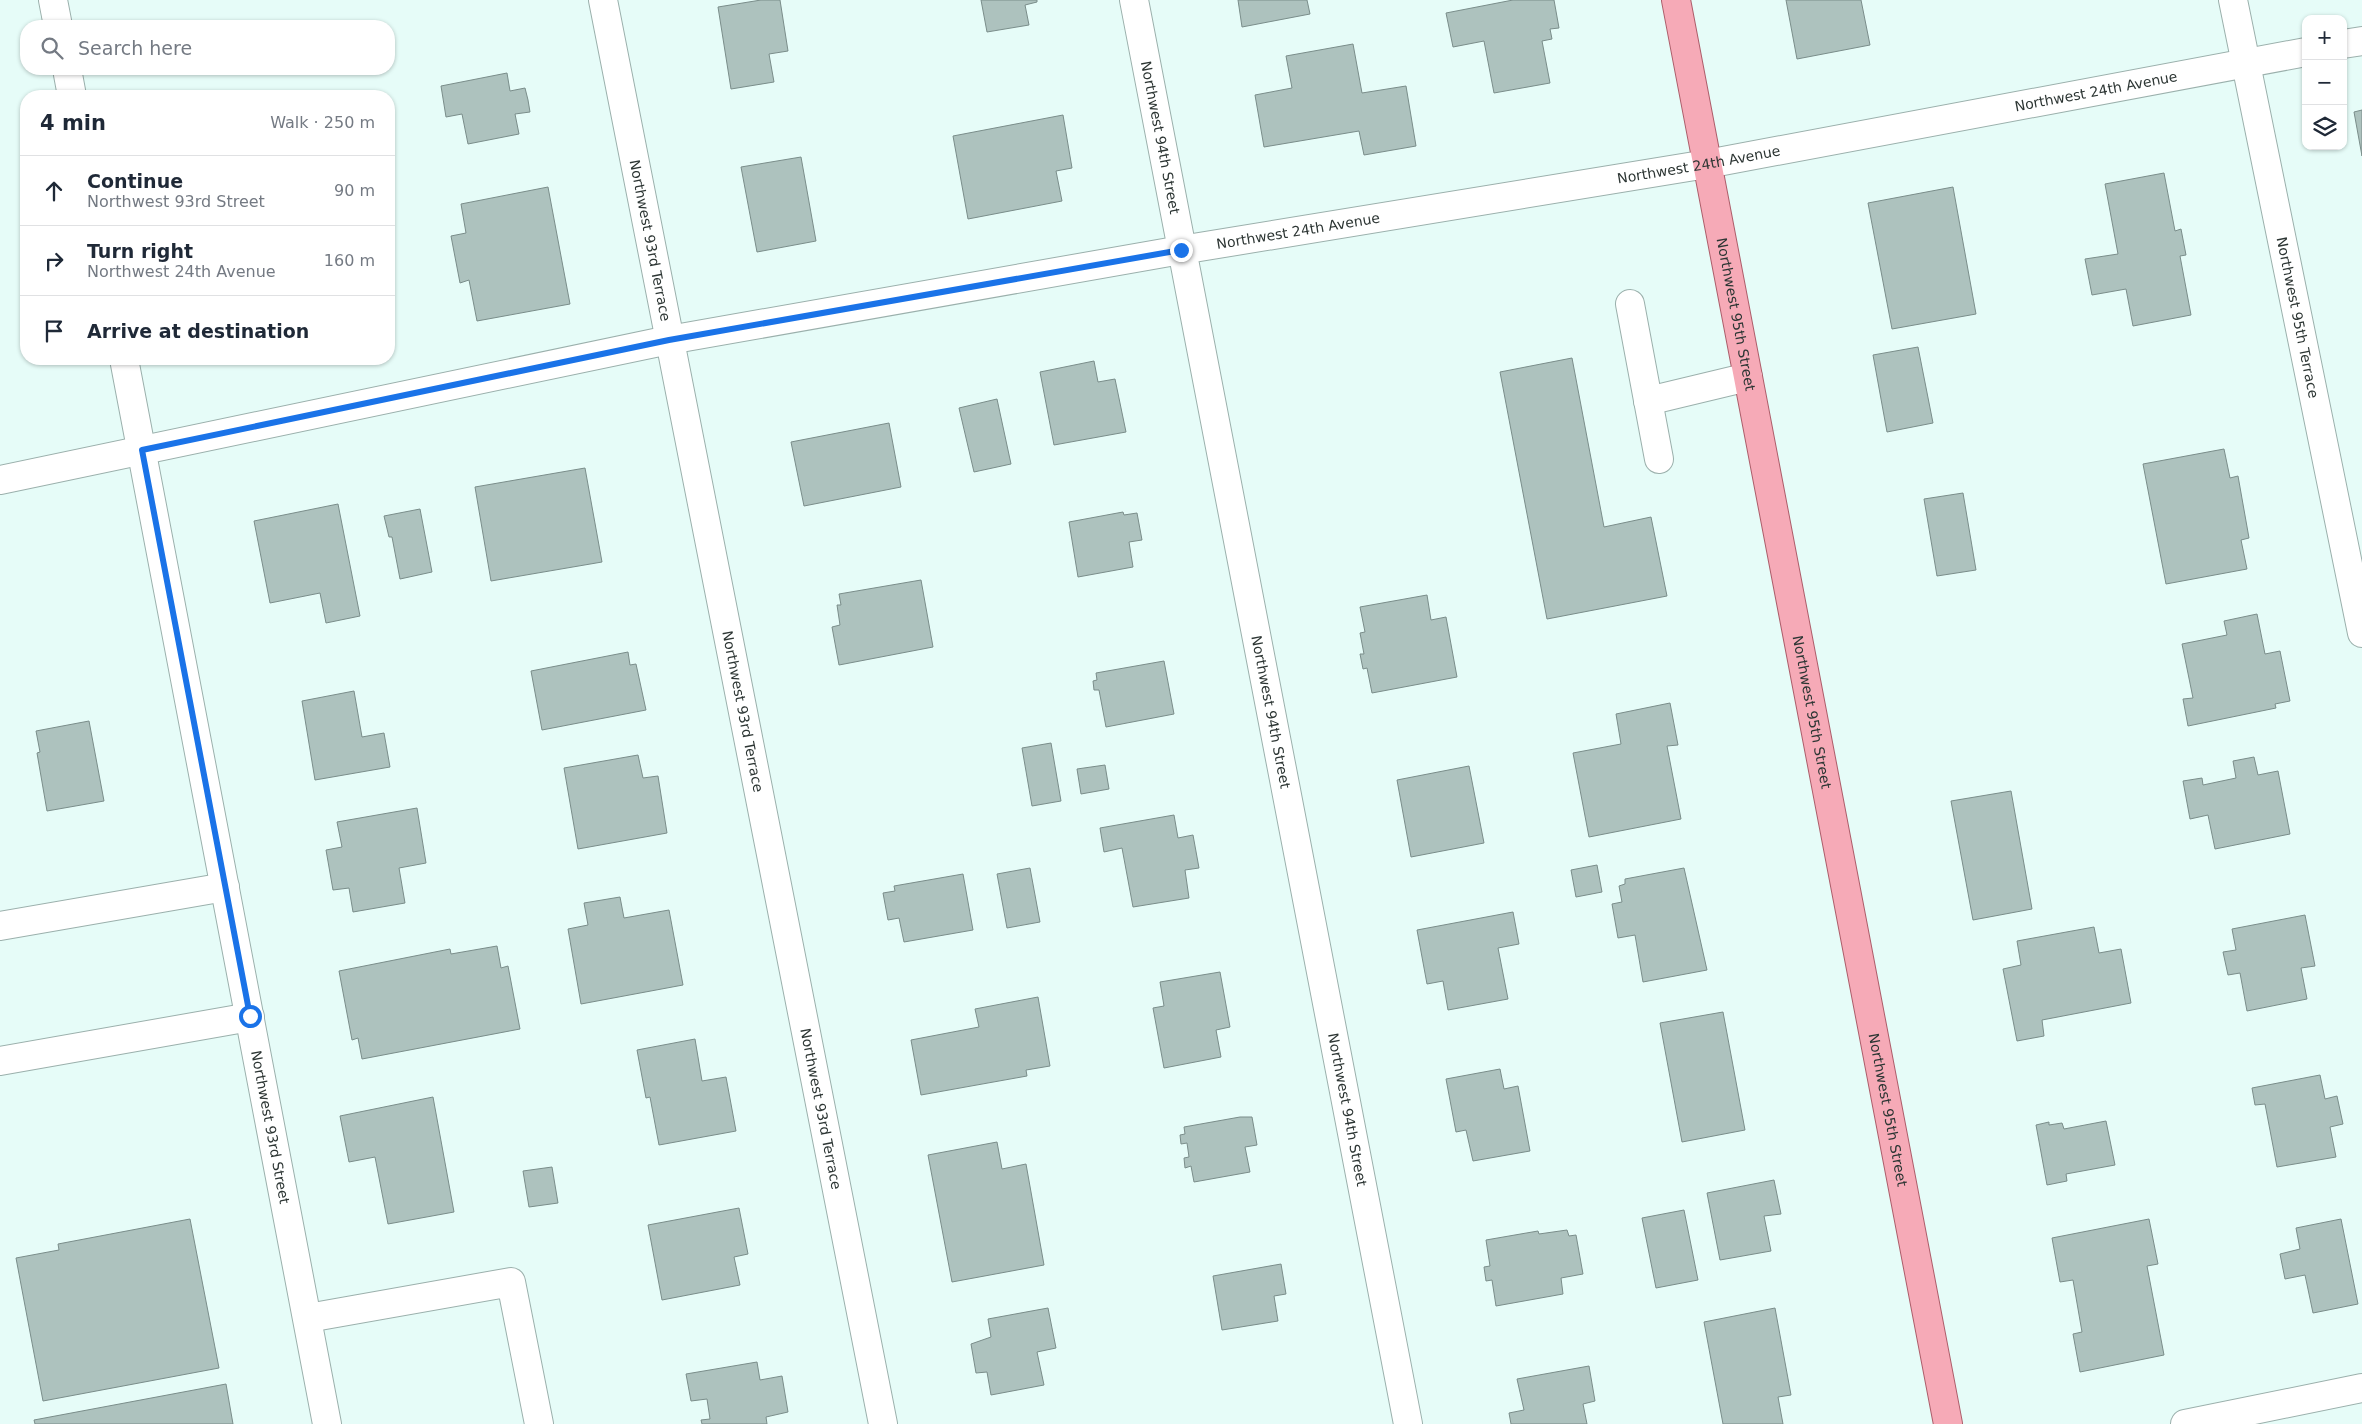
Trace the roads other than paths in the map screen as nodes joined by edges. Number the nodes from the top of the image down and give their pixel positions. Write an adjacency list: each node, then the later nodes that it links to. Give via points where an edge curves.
1 (53, 0): 6 (street)
2 (603, 0): 16 (street, Northwest 93rd Terrace)
3 (1134, 0): 14 (street, Northwest 94th Street)
4 (1676, 0): 13 (main road, Northwest 95th Street)
5 (2233, 0): 10 (street, Northwest 95th Terrace)
6 (57, 20)
7 (2362, 41): 8 (street)
8 (2347, 43)
9 (2302, 53): 10 (street, Northwest 24th Avenue)
10 (2245, 64): 13 (street, Northwest 24th Avenue); 23 (street, Northwest 95th Terrace)
11 (68, 75): 12 (street)
12 (71, 90)
13 (1707, 164): 14 (street, Northwest 24th Avenue); 18 (main road, Northwest 95th Street)
14 (1181, 250): 16 (street, Northwest 24th Avenue); 33 (street, Northwest 94th Street)
15 (1630, 304): 19 (street)
16 (669, 340): 20 (street, Northwest 24th Avenue); 32 (street, Northwest 93rd Terrace)
17 (125, 365): 20 (street, Northwest 93rd Street)
18 (1748, 377): 19 (street); 34 (main road, Northwest 95th Street)
19 (1648, 401): 21 (street)
20 (142, 450): 22 (street, Northwest 24th Avenue); 24 (street, Northwest 93rd Street)
21 (1659, 459)
22 (0, 480)
23 (2362, 633)
24 (226, 888): 25 (street); 26 (street, Northwest 93rd Street)
25 (0, 926)
26 (250, 1016): 27 (street); 28 (street, Northwest 93rd Street)
27 (0, 1061)
28 (308, 1318): 30 (street, Northwest 93rd Street); 31 (street, via 511,1282)
29 (2362, 1388): 35 (street)
30 (328, 1424)
31 (538, 1424)
32 (883, 1424)
33 (1408, 1424)
34 (1948, 1424)
35 (2185, 1424)

